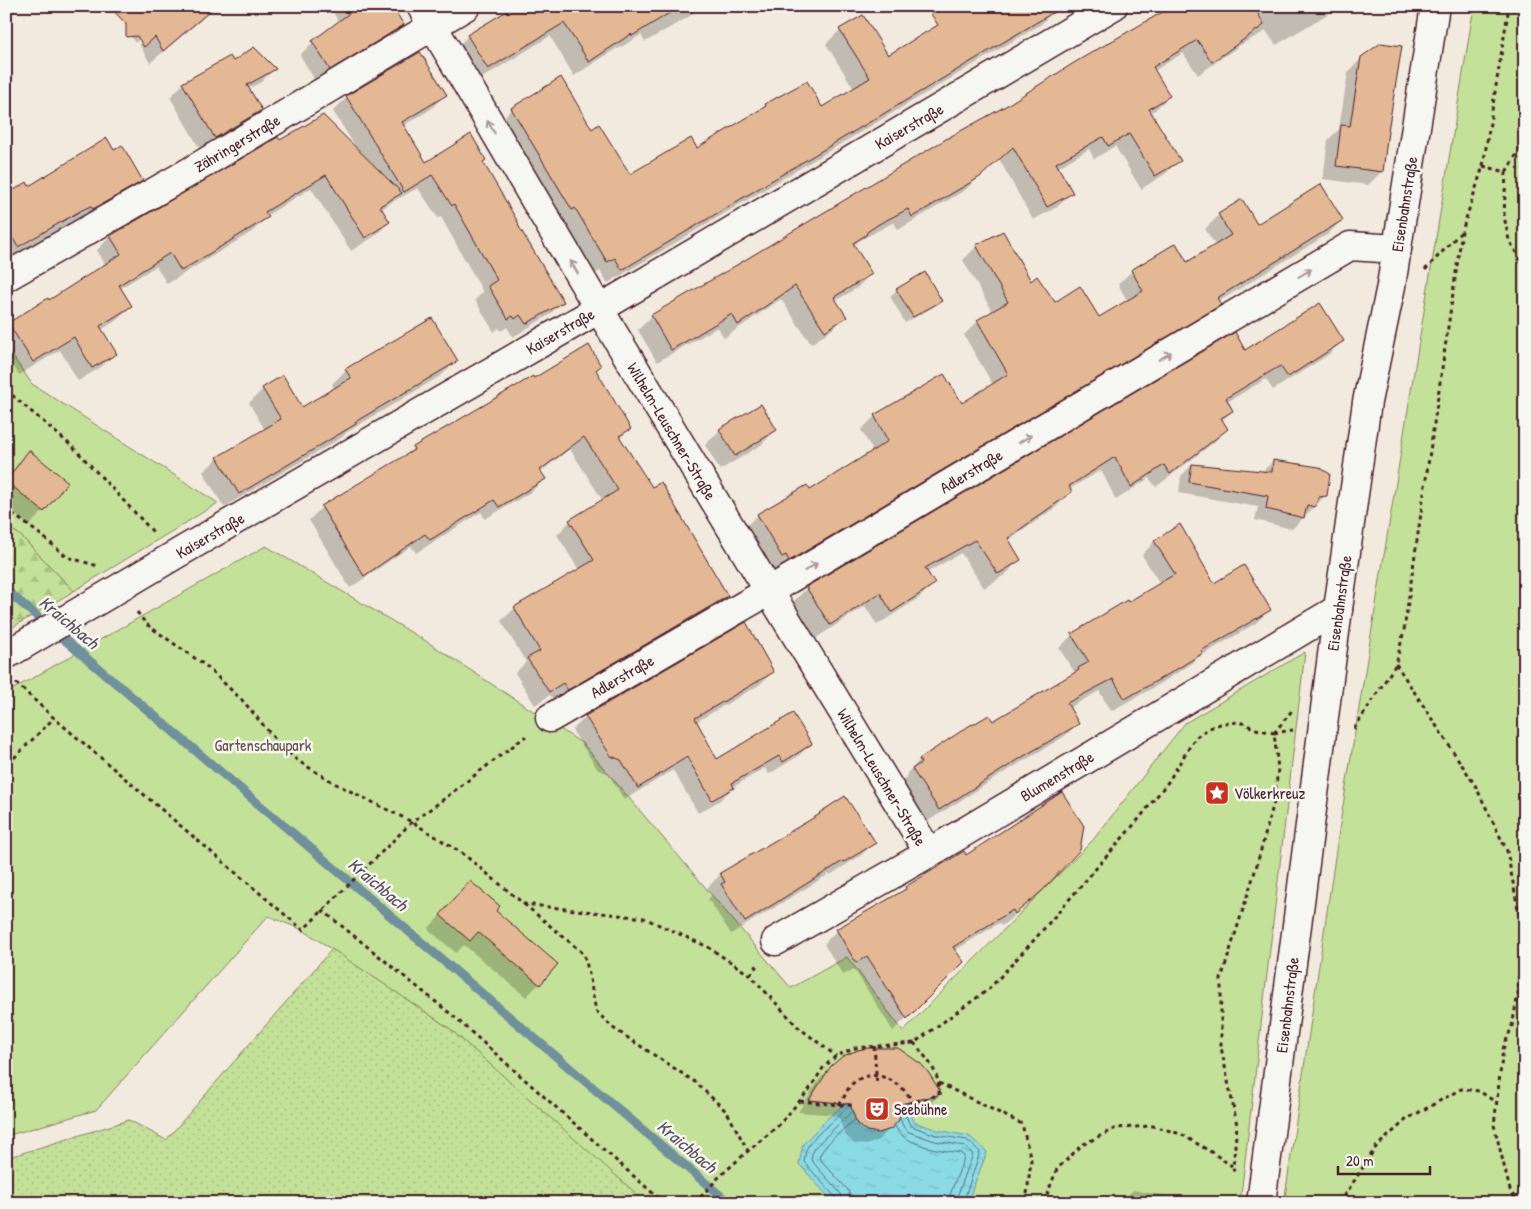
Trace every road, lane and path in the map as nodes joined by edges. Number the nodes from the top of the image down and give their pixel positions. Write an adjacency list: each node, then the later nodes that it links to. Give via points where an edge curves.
1 (466, 6): 5 (street, Zähringerstraße)
2 (1113, 6): 14 (street, Kaiserstraße)
3 (1435, 6): 10 (street, Eisenbahnstraße)
4 (1509, 6): 7 (path)
5 (426, 16): 12 (street, Zähringerstraße, via 186,174); 14 (street, Wilhelm-Leuschner-Straße, one-way to 5)
6 (1525, 141): 8 (path)
7 (1483, 166): 8 (path); 9 (path)
8 (1506, 172): 11 (path, via 1504,216 1508,240)
9 (1462, 230): 13 (path, via 1408,288); 21 (path, via 1404,630)
10 (1397, 249): 13 (street, Eisenbahnstraße); 19 (street, Adlerstraße, one-way to 10, via 1350,246)
11 (1525, 269)
12 (6, 277)
13 (1391, 286): 20 (street, Eisenbahnstraße, via 1367,402)
14 (599, 309): 17 (street, Kaiserstraße); 19 (street, Wilhelm-Leuschner-Straße)
15 (6, 390): 17 (path, via 74,448)
16 (6, 510): 18 (path, via 67,557 98,566)
17 (175, 555): 18 (street, Kaiserstraße)
18 (120, 589): 22 (street, Kaiserstraße, via 84,609); 27 (path, via 146,624 206,666 298,761)
19 (769, 591): 24 (street, Adlerstraße); 28 (street, Wilhelm-Leuschner-Straße)
20 (1338, 609): 28 (street, Blumenstraße); 49 (street, Eisenbahnstraße)
21 (1396, 664): 25 (path); 40 (path, via 1475,785 1507,851 1522,930 1518,994 1512,1026 1503,1049)
22 (10, 668): 23 (path)
23 (54, 718): 26 (path); 30 (path, via 303,930)
24 (550, 718): 27 (path)
25 (1350, 734)
26 (14, 758)
27 (412, 822): 29 (path, via 462,853); 30 (path)
28 (929, 853): 31 (street, Blumenstraße)
29 (524, 904): 34 (path, via 644,918 708,947 750,975 798,1027); 44 (path, via 584,954 596,1011 613,1028 695,1082 727,1112)
30 (322, 910): 46 (path, via 452,1016)
31 (776, 941)
32 (914, 1043): 33 (path); 36 (path, via 930,1062); 48 (path, via 989,989 1138,820 1168,782 1195,738 1223,723 1240,722 1274,733 1278,770 1274,802 1221,979 1220,1048 1237,1125 1233,1167 1181,1134 1154,1126 1116,1128 1082,1145 1057,1169)
33 (874, 1046): 34 (path, via 855,1048); 35 (path)
34 (836, 1056): 38 (path)
35 (876, 1076): 37 (path); 39 (path, via 894,1081); 41 (path, via 868,1076 853,1084)
36 (939, 1083): 39 (path, via 939,1095); 47 (path, via 1022,1124 1031,1160)
37 (877, 1086)
38 (799, 1101): 41 (path); 44 (path, via 778,1126)
39 (913, 1102): 43 (path)
40 (1497, 1103): 50 (path, via 1479,1091 1461,1089 1407,1118 1376,1147); 51 (path, via 1494,1125 1510,1190)
41 (839, 1105): 42 (path)
42 (854, 1105)
43 (901, 1107)
44 (748, 1151): 45 (path)
45 (696, 1201)
46 (664, 1203)
47 (1026, 1203)
48 (1046, 1203)
49 (1262, 1203)
50 (1340, 1203)
51 (1518, 1203)

